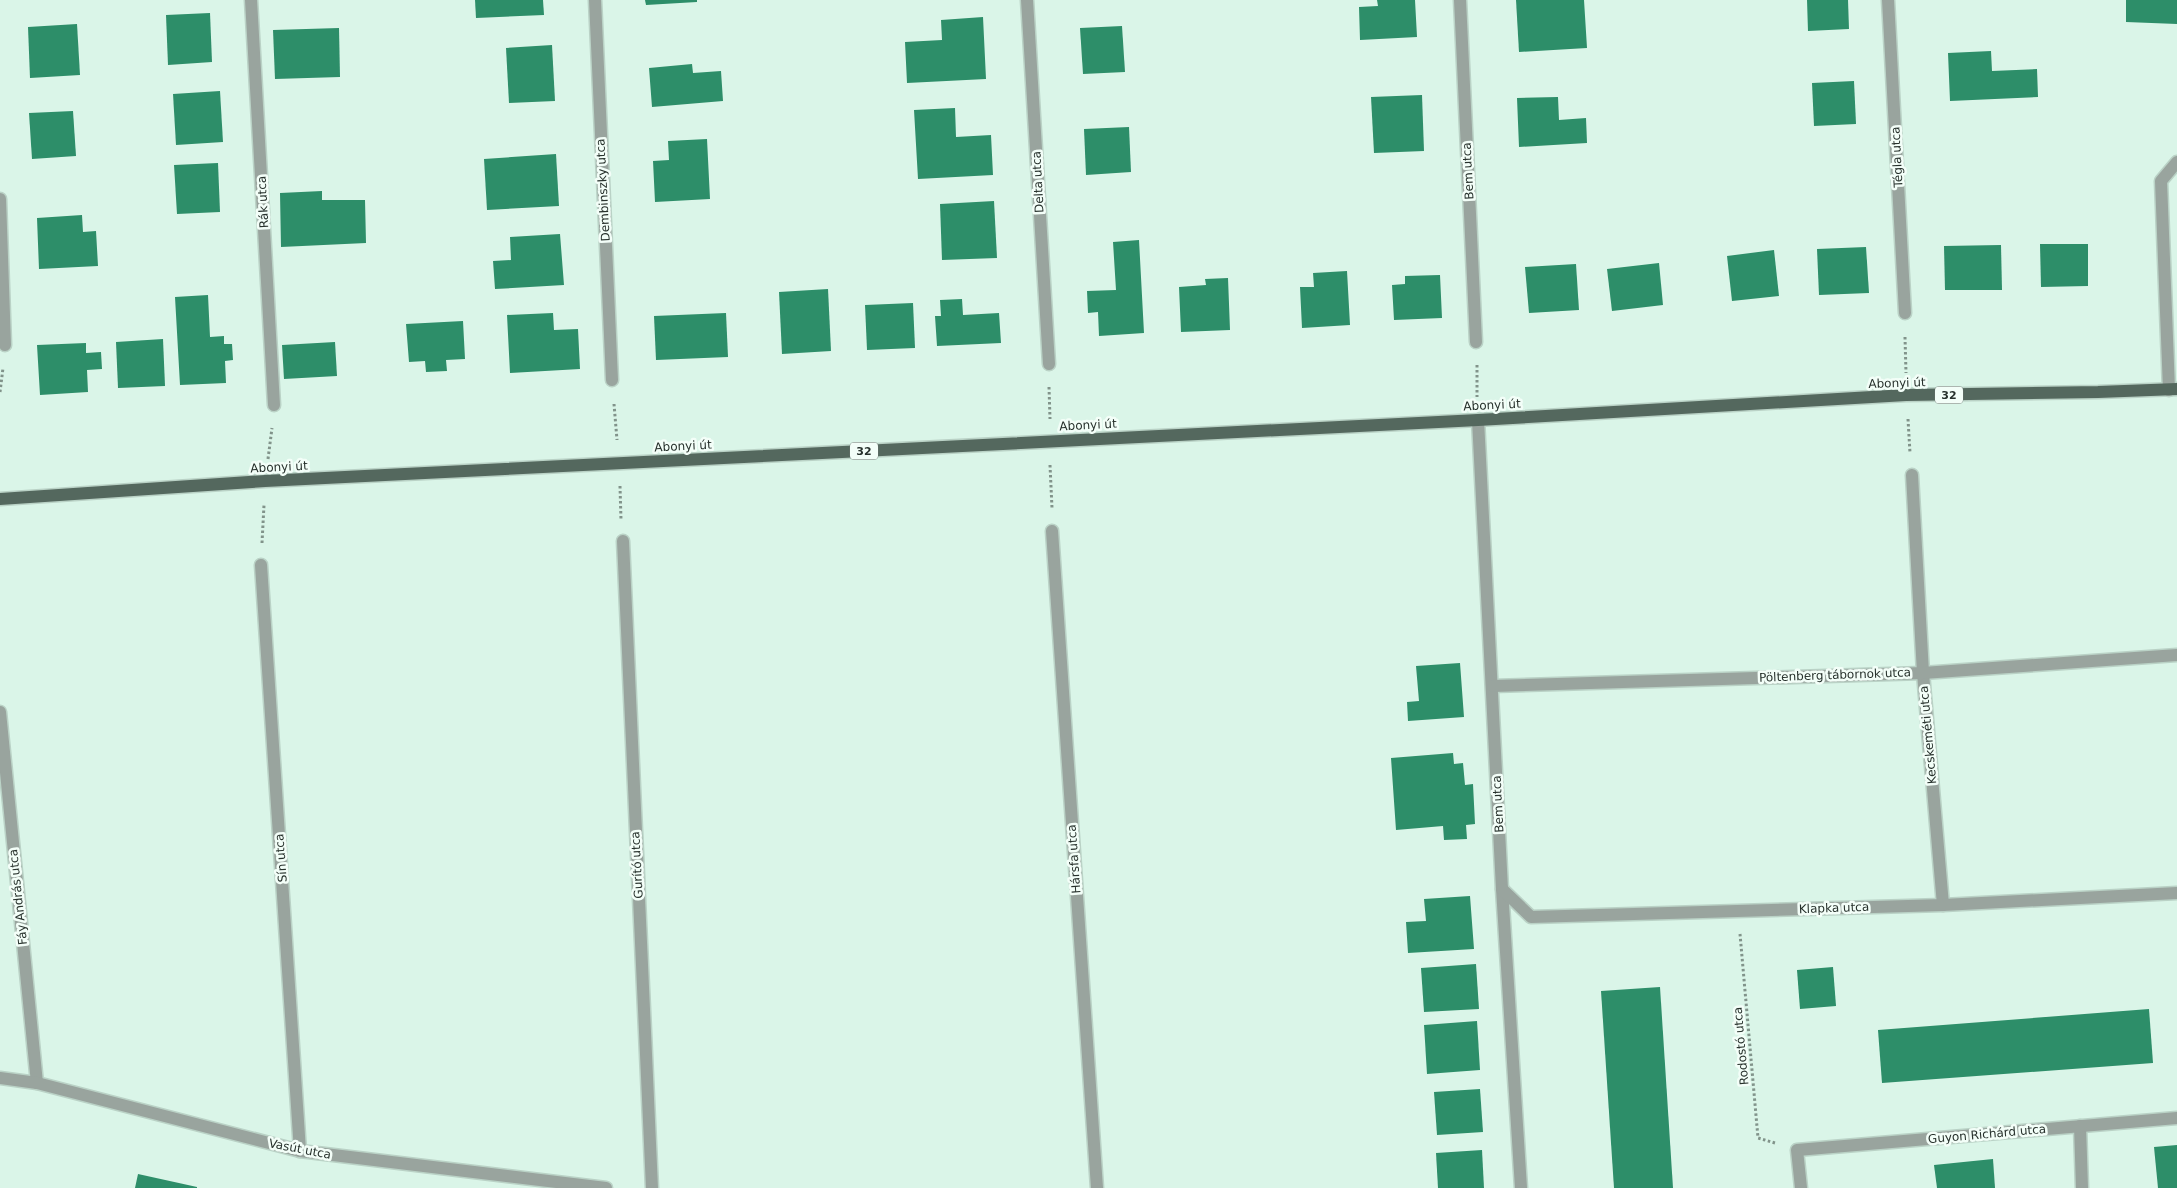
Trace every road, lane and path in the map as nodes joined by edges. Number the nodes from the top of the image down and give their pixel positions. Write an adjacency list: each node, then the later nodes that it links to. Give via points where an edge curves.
1 (251, 0): 14 (street, Rák utca)
2 (594, 0): 12 (street, Dembinszky utca)
3 (1027, 0): 11 (street, Delta utca)
4 (1460, 0): 9 (street, Bem utca)
5 (1888, 0): 8 (street, Tégla utca)
6 (2177, 162): 13 (street, via 2161,181)
7 (0, 199): 10 (street)
8 (1905, 313)
9 (1476, 342): 15 (path)
10 (5, 345)
11 (1049, 364)
12 (612, 380)
13 (2173, 389): 15 (main road, Abonyi út / 32, via 1906,395)
14 (274, 405)
15 (1478, 420): 17 (main road, Abonyi út / 32, via 265,481); 23 (street, Bem utca)
16 (1912, 475): 22 (street, Kecskeméti utca)
17 (0, 499)
18 (1052, 531): 37 (street, Hársfa utca)
19 (623, 541): 36 (street, Gurító utca)
20 (261, 565): 34 (street, Sín utca)
21 (2177, 655): 22 (street, Pöltenberg tábornok utca)
22 (1923, 672): 23 (street, Pöltenberg tábornok utca); 27 (street, Kecskeméti utca)
23 (1493, 686): 25 (street, Bem utca)
24 (0, 712): 30 (street, Fáy András utca)
25 (1502, 888): 28 (street, Klapka utca, via 1532,917); 38 (street, Bem utca)
26 (2177, 893): 27 (street, Klapka utca)
27 (1943, 905): 28 (street, Klapka utca)
28 (1738, 910): 33 (path, Rodostó utca, via 1758,1138)
29 (0, 1078): 30 (street, Vasút utca)
30 (37, 1083): 34 (street, Vasút utca)
31 (2177, 1118): 32 (street, Guyon Richárd utca)
32 (2080, 1126): 33 (street, Guyon Richárd utca); 40 (street)
33 (1798, 1150): 39 (street)
34 (300, 1151): 35 (street, Vasút utca)
35 (606, 1188)
36 (652, 1188)
37 (1097, 1188)
38 (1521, 1188)
39 (1801, 1188)
40 (2082, 1188)

